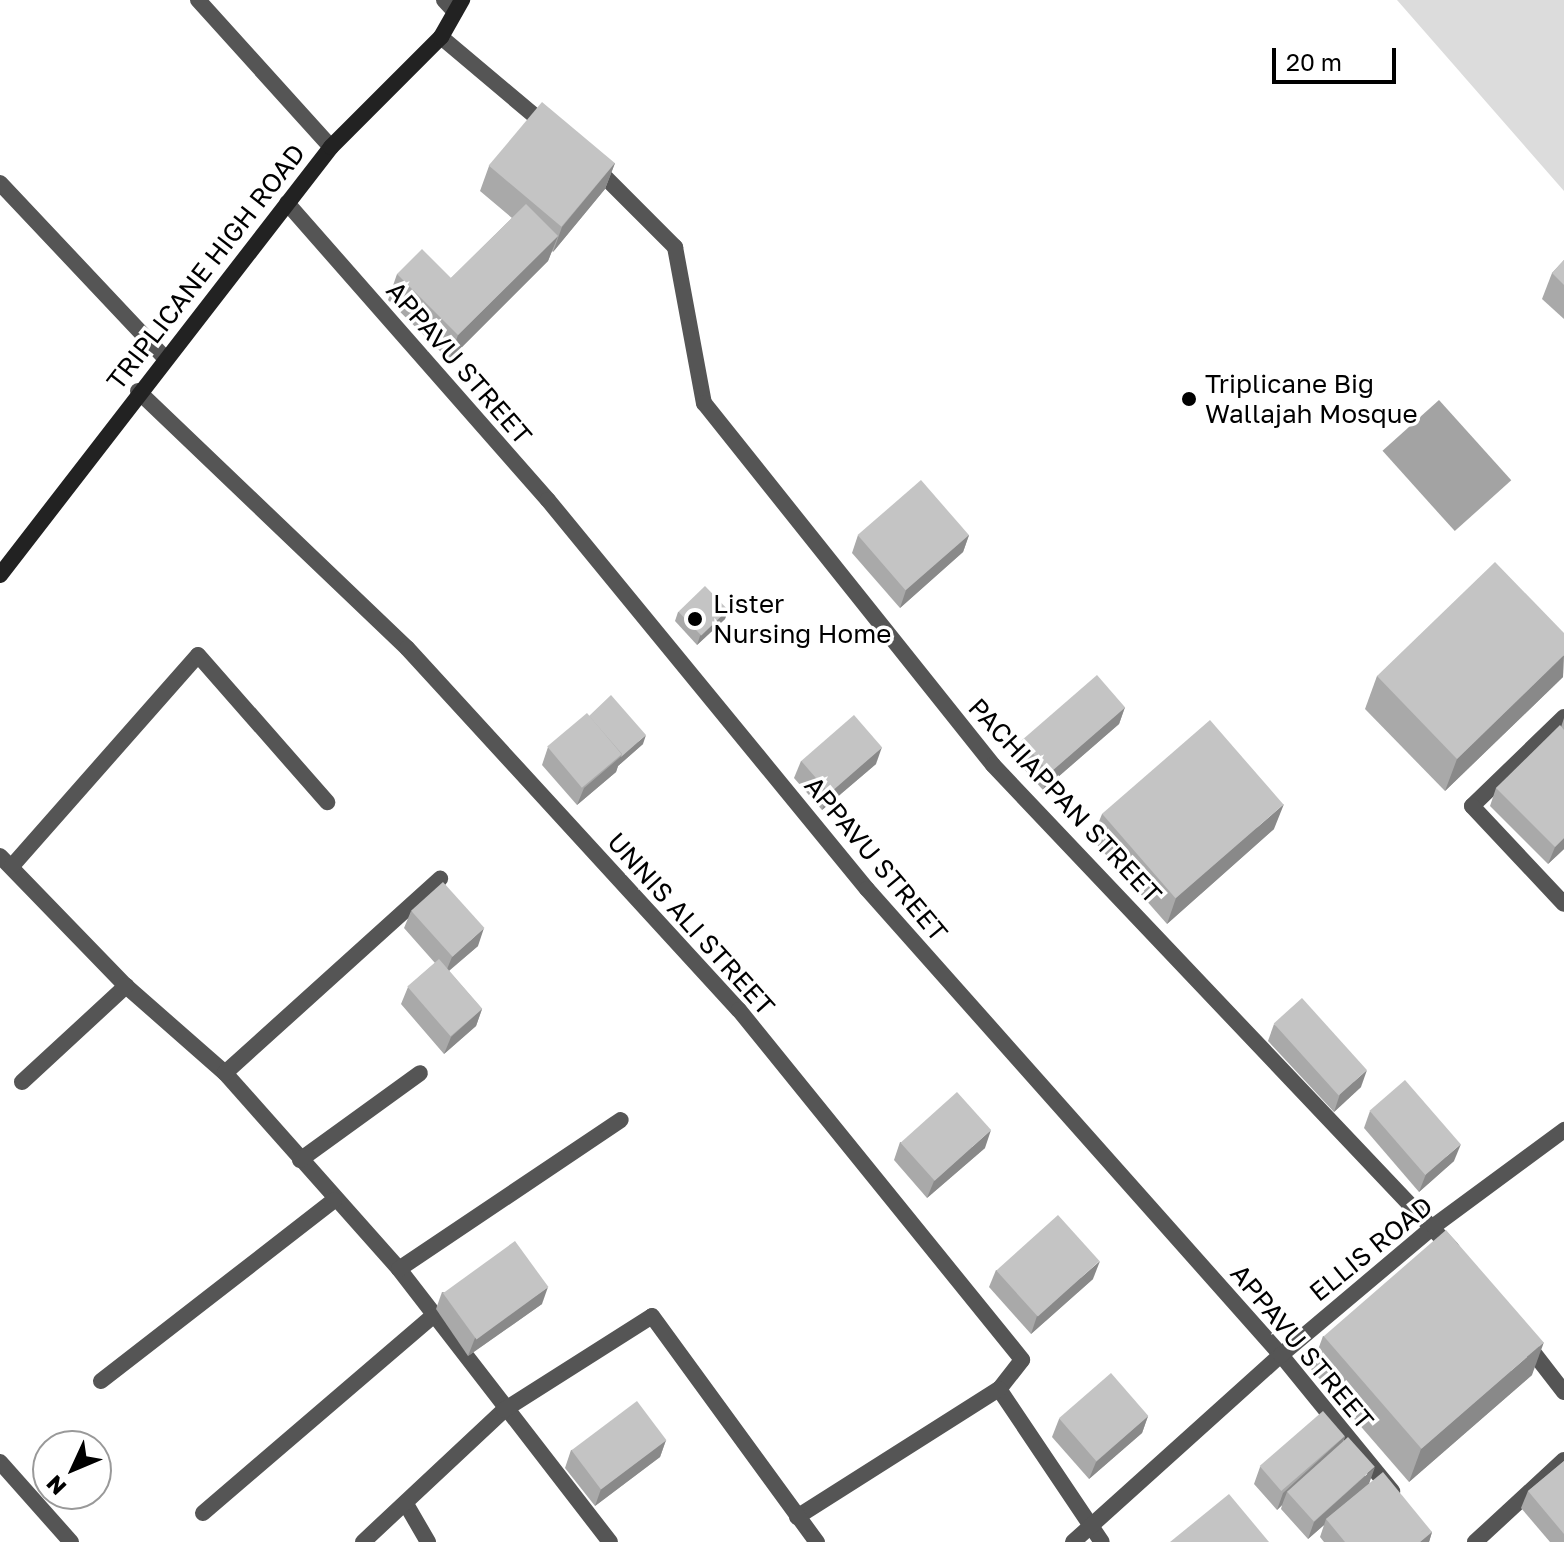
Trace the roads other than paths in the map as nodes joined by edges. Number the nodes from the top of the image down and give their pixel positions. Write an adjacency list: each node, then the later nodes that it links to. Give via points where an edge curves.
1 (198, 0): 5 (street)
2 (454, 4): 3 (main road, TRIPLICANE HIGH ROAD)
3 (441, 37): 4 (street); 5 (main road, TRIPLICANE HIGH ROAD)
4 (559, 136)
5 (331, 147): 8 (main road, TRIPLICANE HIGH ROAD)
6 (582, 156): 25 (street, PACHIAPPAN STREET, via 630,196 675,247 704,403 714,416 993,765)
7 (0, 183): 9 (street)
8 (287, 203): 9 (main road, TRIPLICANE HIGH ROAD); 30 (street, APPAVU STREET, via 548,500 867,889)
9 (166, 359): 10 (main road, TRIPLICANE HIGH ROAD)
10 (138, 391): 11 (main road, TRIPLICANE HIGH ROAD); 32 (street, UNNIS ALI STREET, via 407,648 739,1010 1022,1360)
11 (0, 575)
12 (1564, 717): 16 (street, via 1472,806)
13 (327, 802): 14 (street, via 198,655)
14 (6, 861): 17 (street)
15 (440, 879): 18 (street)
16 (1564, 904)
17 (126, 986): 18 (street); 20 (street)
18 (225, 1073): 23 (street)
19 (420, 1073): 23 (street)
20 (22, 1082)
21 (621, 1120): 27 (street)
22 (1564, 1130): 25 (street, ELLIS ROAD)
23 (300, 1160): 24 (street)
24 (334, 1200): 27 (street); 31 (street)
25 (1434, 1226): 26 (street, PACHIAPPAN STREET); 30 (street, ELLIS ROAD)
26 (1462, 1261)
27 (399, 1269): 28 (street)
28 (432, 1317): 34 (street); 39 (street)
29 (1518, 1333): 33 (street)
30 (1281, 1355): 38 (street, APPAVU STREET); 41 (street, ELLIS ROAD)
31 (101, 1381)
32 (999, 1389): 40 (street); 41 (street)
33 (1564, 1392)
34 (504, 1410): 37 (street); 40 (street, via 652,1316); 45 (street)
35 (1564, 1460): 49 (street)
36 (0, 1462): 42 (street)
37 (406, 1504): 43 (street); 44 (street)
38 (1405, 1507)
39 (203, 1513)
40 (797, 1517): 46 (street)
41 (1090, 1528): 47 (street, ELLIS ROAD); 48 (street)
42 (71, 1542)
43 (363, 1542)
44 (428, 1542)
45 (610, 1542)
46 (817, 1542)
47 (1073, 1542)
48 (1102, 1542)
49 (1475, 1542)

